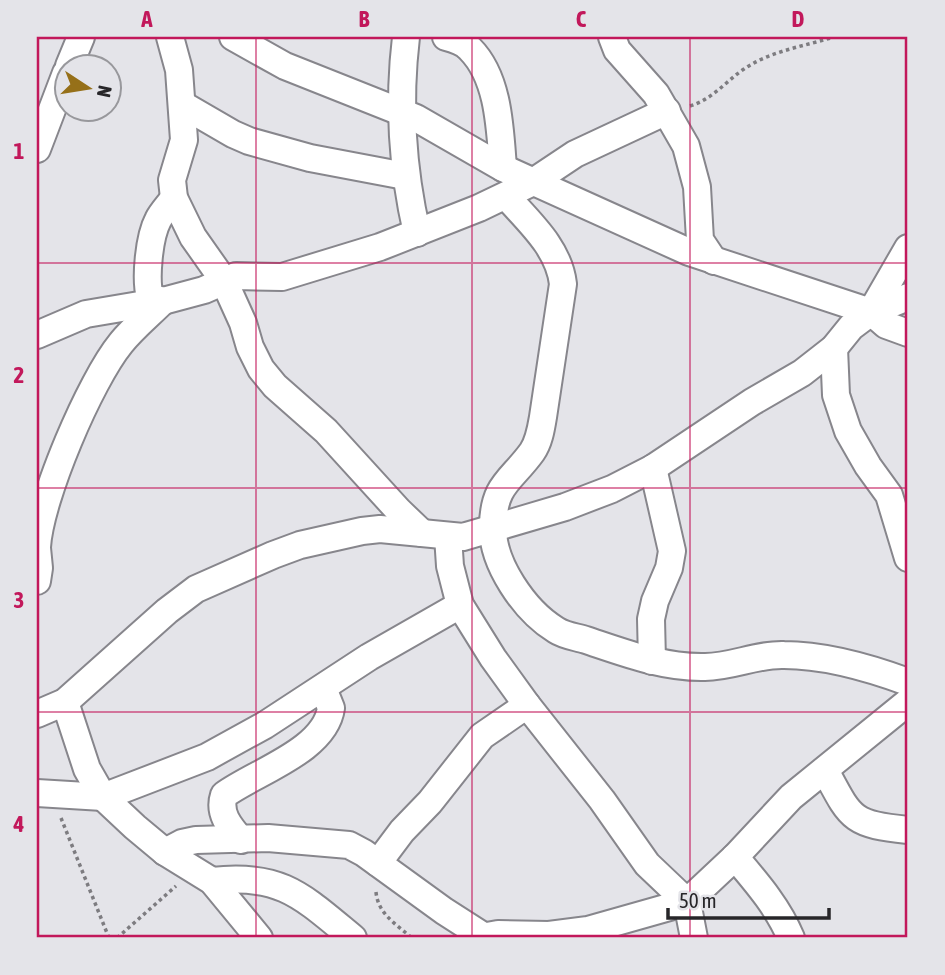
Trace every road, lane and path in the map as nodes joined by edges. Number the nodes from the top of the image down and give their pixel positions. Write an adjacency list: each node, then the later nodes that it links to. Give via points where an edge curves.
1 (170, 37): 7 (street)
2 (233, 37): 9 (street, via 285,66)
3 (406, 37): 9 (street)
4 (446, 37): 12 (street, via 472,50 488,77 500,128)
5 (611, 37): 10 (street)
6 (834, 37): 10 (path, via 762,59 705,102)
7 (183, 106): 13 (street, via 249,141); 16 (street, via 184,140 172,180)
8 (52, 110): 11 (street)
9 (401, 111): 12 (street); 13 (street)
10 (667, 111): 14 (street, via 575,154); 19 (street, via 693,166 700,240)
11 (37, 149)
12 (503, 168): 14 (street)
13 (405, 176): 17 (street)
14 (533, 182): 15 (street); 19 (street)
15 (506, 196): 17 (street); 28 (street, via 554,254 563,284 538,439 503,484)
16 (174, 198): 20 (street, via 193,237); 22 (street, via 157,221 150,250 150,297)
17 (416, 233): 20 (street, via 303,272 282,277 236,276)
18 (908, 248): 23 (street)
19 (714, 261): 23 (street)
20 (224, 281): 22 (street); 29 (street, via 250,347 275,386 326,431 399,511)
21 (908, 298): 23 (street)
22 (163, 301): 25 (street, via 86,314); 30 (street, via 122,342 80,416 47,501)
23 (871, 312): 24 (street, via 886,325); 26 (street)
24 (908, 333)
25 (37, 335)
26 (834, 348): 27 (street); 31 (street, via 836,395 844,419 856,447 889,495)
27 (653, 468): 28 (street, via 565,508); 34 (street, via 672,551 651,619)
28 (492, 527): 29 (street, via 463,537); 34 (street, via 500,560 533,612 557,631)
29 (435, 534): 33 (street, via 450,566); 37 (street, via 380,529 344,534 300,545 225,575 167,611)
30 (37, 547): 32 (street)
31 (908, 558)
32 (37, 581)
33 (460, 605): 35 (street); 38 (street)
34 (652, 661): 36 (street, via 708,667 783,654 847,665)
35 (323, 688): 42 (street, via 207,757); 44 (street, via 331,708 318,733 281,762 224,795 224,816)
36 (907, 700): 40 (street)
37 (65, 702): 39 (street); 42 (street, via 87,769)
38 (527, 705): 47 (street, via 482,736); 49 (street, via 647,864)
39 (37, 714)
40 (824, 769): 43 (street, via 857,819); 46 (street)
41 (45, 793): 42 (street); 51 (path)
42 (103, 797): 45 (street)
43 (908, 830)
44 (240, 840): 45 (street, via 196,840); 47 (street, via 349,845)
45 (165, 852): 48 (street)
46 (735, 857): 49 (street); 57 (street, via 764,891)
47 (378, 863): 50 (street); 55 (path, via 378,905)
48 (201, 874): 52 (path, via 172,891); 53 (street); 54 (street, via 281,886)
49 (687, 902): 50 (street, via 588,930); 56 (street)
50 (480, 937)
51 (109, 938)
52 (117, 938)
53 (259, 938)
54 (353, 938)
55 (412, 938)
56 (694, 938)
57 (791, 938)

